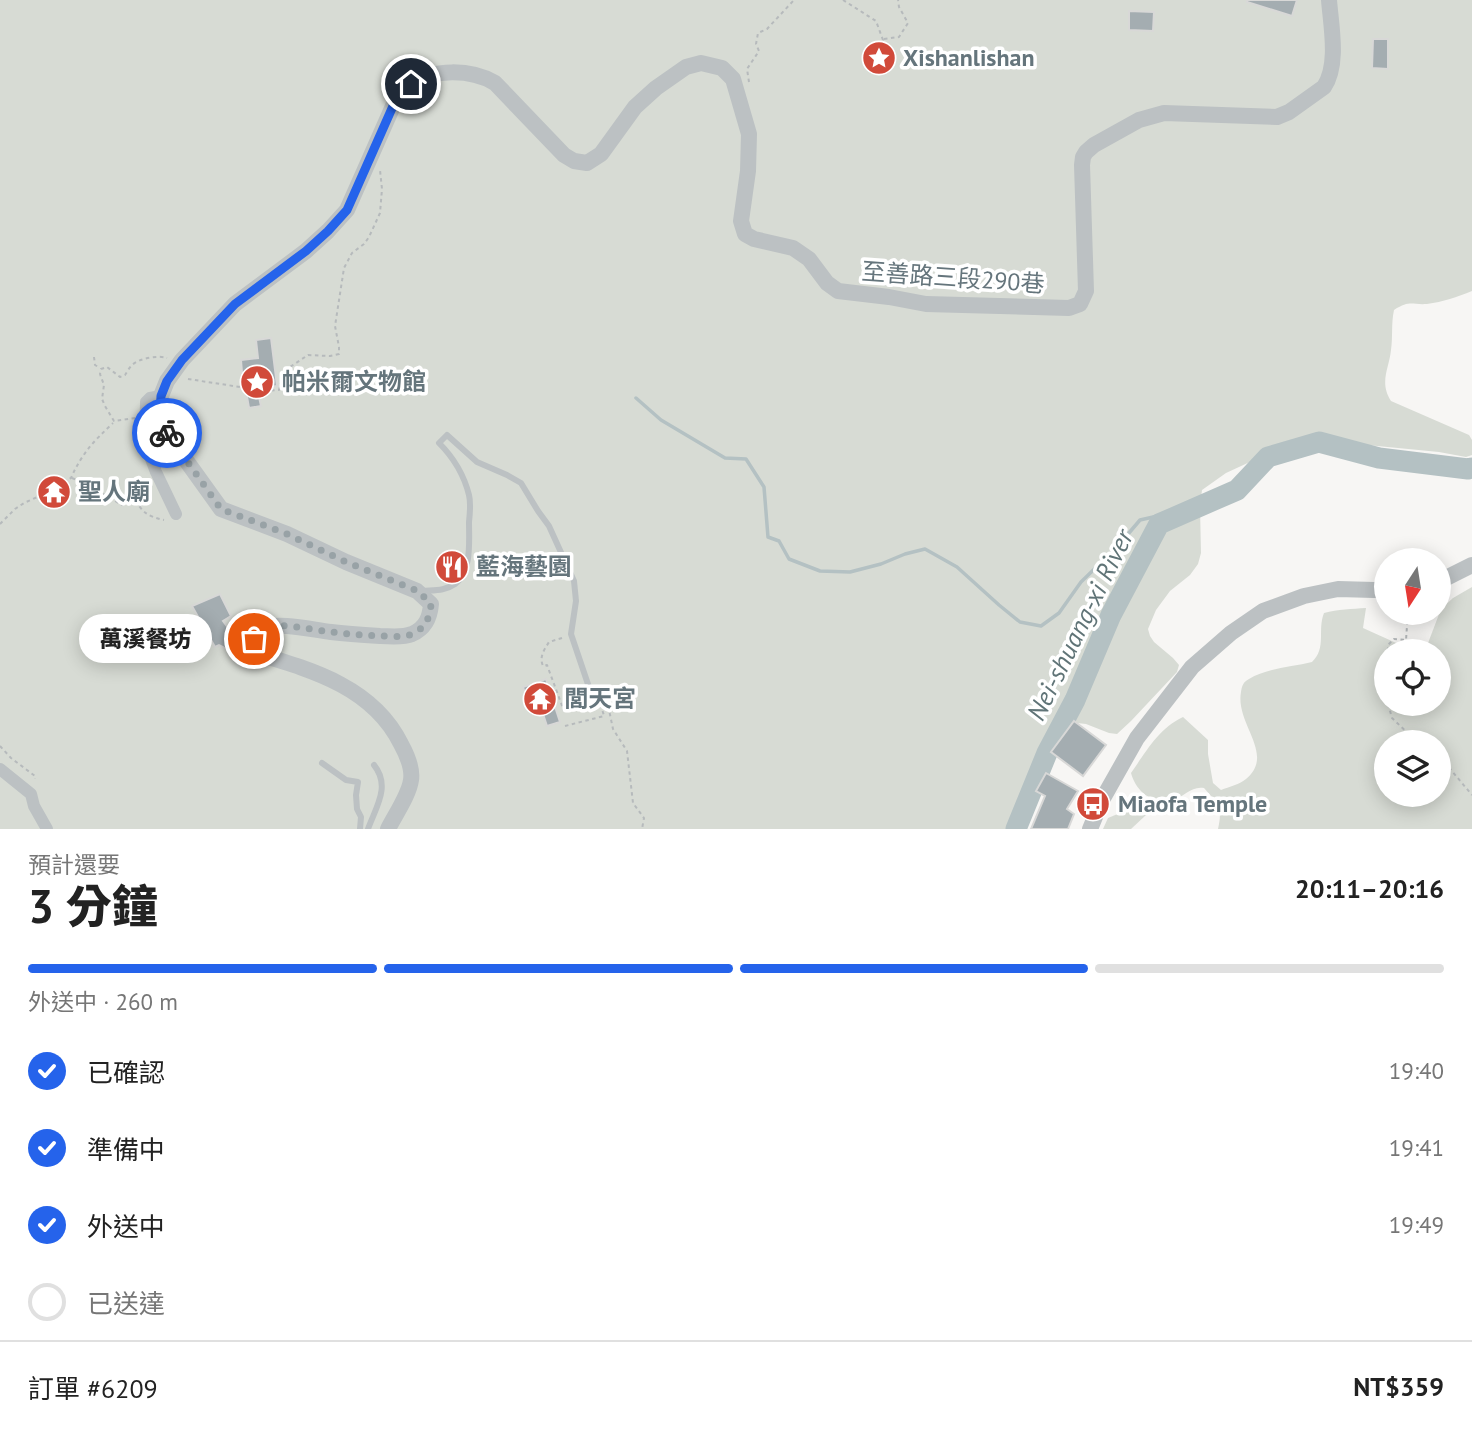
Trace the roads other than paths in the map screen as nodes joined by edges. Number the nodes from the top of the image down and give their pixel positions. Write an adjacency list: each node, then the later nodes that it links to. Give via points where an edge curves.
1 (1329, 0): 2 (street, 至善路三段290巷, via 1333,55 1327,82 1289,112 1277,117 1164,113 1139,120 1086,152 1082,165 1086,291 1080,304 1069,309 926,304 838,291 793,248 745,234 741,221 749,135 733,79 722,68 702,63 686,67 656,88 635,107 601,153 587,163 564,155 486,78 470,72 425,77 397,97 347,210 306,251 235,304 182,360)
2 (161, 396): 3 (street, via 146,401 145,443); 7 (street, via 164,428 221,509)
3 (176, 514)
4 (1472, 565): 5 (street)
5 (1451, 576)
6 (1374, 590): 16 (street, via 1338,589 1304,596 1263,611 1231,634 1192,667 1137,738)
7 (418, 591): 8 (lane, via 446,589 456,583 463,576 469,554 470,498 459,470 439,443 447,435 477,462 521,483 550,526 574,581 571,634); 15 (street, via 431,604 430,618 412,634 399,637 267,626 260,628 254,639 255,653 335,680 385,717 411,769 411,781)
8 (593, 699)
9 (322, 763): 13 (lane, via 346,780 358,782)
10 (374, 765): 14 (lane, via 382,778 382,798)
11 (0, 769): 12 (street, via 31,794)
12 (47, 829)
13 (360, 829)
14 (368, 829)
15 (388, 829)
16 (1090, 829)

